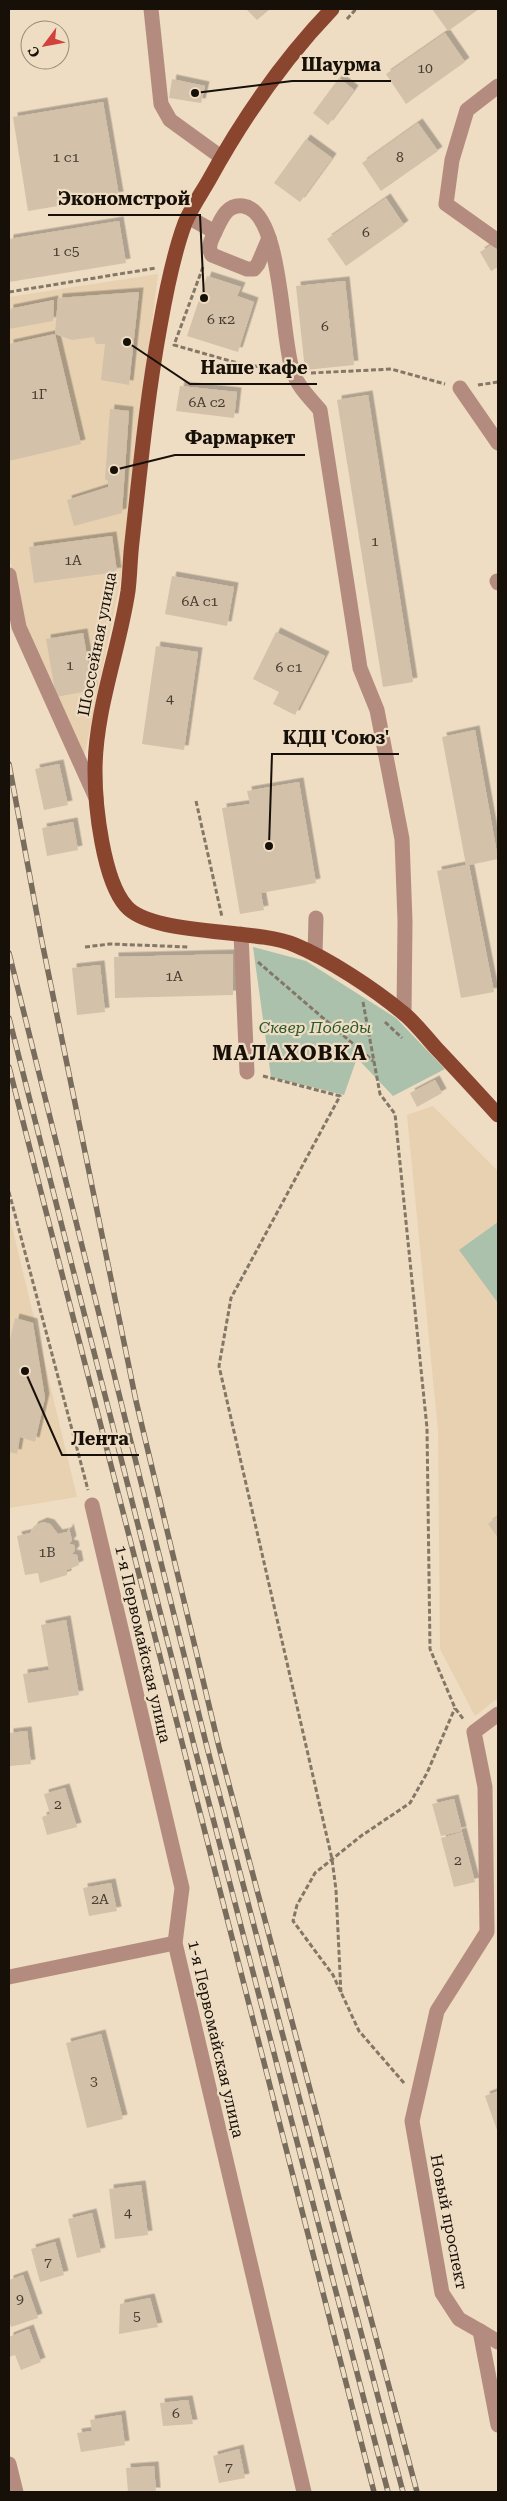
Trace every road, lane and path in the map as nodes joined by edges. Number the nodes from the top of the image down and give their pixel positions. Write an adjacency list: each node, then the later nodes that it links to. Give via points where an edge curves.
1 (151, 9): 4 (street, via 161,104 170,120)
2 (332, 9): 4 (main road, Шоссейная улица, via 277,73)
3 (498, 86): 8 (street, via 467,110 452,160 446,204)
4 (221, 157): 5 (main road, Шоссейная улица)
5 (188, 217): 6 (street); 14 (main road, Шоссейная улица, via 165,298 155,353 128,589 96,747)
6 (215, 232): 7 (street, via 225,212 244,206 258,214); 7 (street, via 210,244 212,255 247,269 254,269 258,264)
7 (269, 238): 23 (street, via 293,372 305,394 320,410 360,668 377,710 402,839)
8 (498, 241)
9 (160, 268): 10 (path)
10 (9, 292)
11 (460, 388): 12 (street)
12 (498, 443)
13 (9, 575): 14 (street, via 19,627)
14 (96, 798): 18 (main road, Шоссейная улица, via 115,889 133,914 146,920)
15 (196, 801): 17 (path)
16 (316, 918): 21 (street)
17 (222, 919)
18 (242, 942): 21 (main road, Шоссейная улица, via 291,943); 24 (path); 25 (street)
19 (85, 947): 20 (path, via 110,944)
20 (199, 947)
21 (315, 954): 23 (main road, Шоссейная улица)
22 (354, 998): 24 (path, via 363,1002)
23 (404, 1013): 26 (main road, Шоссейная улица)
24 (374, 1062): 29 (path, via 380,1094 395,1114 427,1428 430,1649)
25 (247, 1072): 32 (path, via 340,1096 231,1298 219,1366)
26 (498, 1115)
27 (9, 1192): 28 (path)
28 (92, 1505): 33 (street, 1-я Первомайская улица, via 182,1888)
29 (455, 1708): 31 (path); 32 (path, via 427,1773 410,1803)
30 (498, 1714): 31 (street)
31 (474, 1732): 37 (street, Новый проспект, via 485,1787 487,1932 437,2011 412,2122 442,2293 459,2320)
32 (332, 1859): 35 (path); 35 (path, via 316,1872 292,1922 333,1975)
33 (175, 1943): 34 (street); 42 (street, 1-я Первомайская улица)
34 (9, 1977)
35 (342, 1994): 36 (path, via 359,2031)
36 (409, 2089)
37 (480, 2331): 38 (street, Новый проспект); 39 (street)
38 (498, 2342)
39 (498, 2424)
40 (9, 2464): 41 (street)
41 (16, 2492)
42 (304, 2492)

